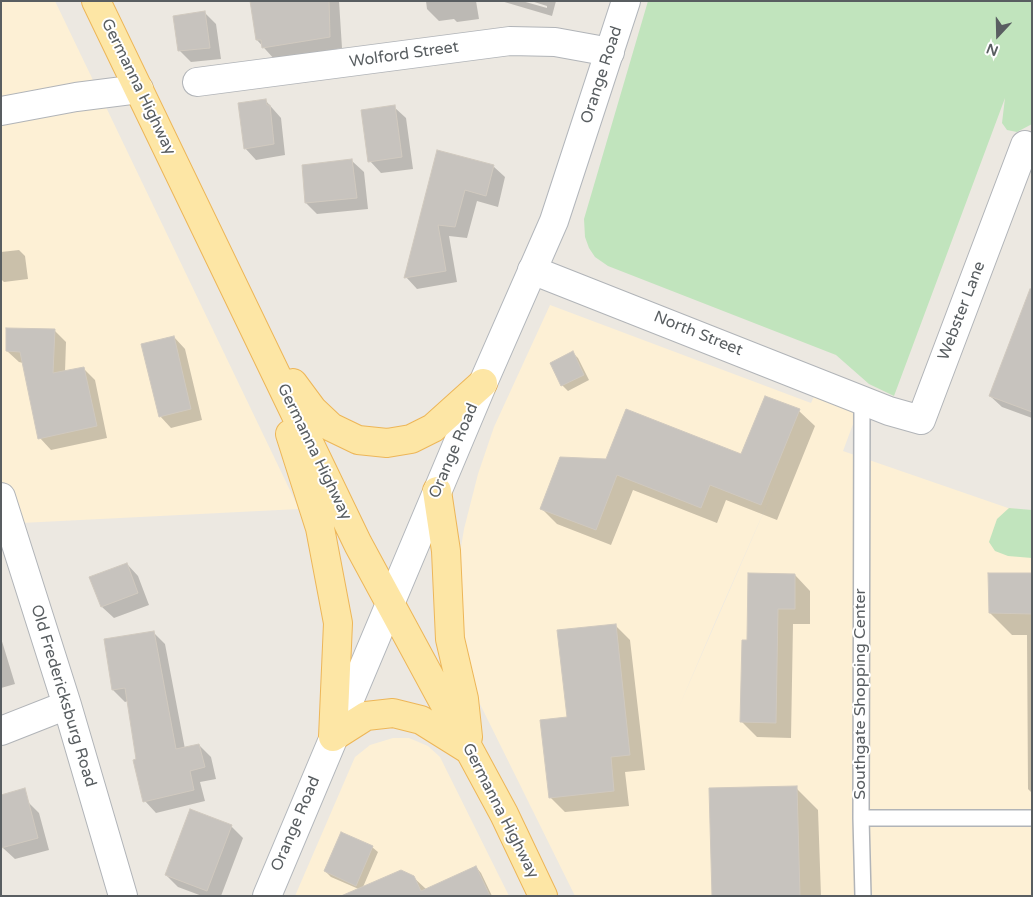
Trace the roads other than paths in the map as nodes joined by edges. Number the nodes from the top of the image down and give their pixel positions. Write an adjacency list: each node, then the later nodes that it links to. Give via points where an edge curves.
1 (96, 1): 5 (main road, Germanna Highway)
2 (626, 1): 3 (street, Orange Road)
3 (610, 52): 4 (street, Wolford Street, via 555,42 510,41); 8 (street, Orange Road, via 554,221)
4 (197, 82)
5 (139, 89): 6 (street, via 76,96); 9 (main road, Germanna Highway)
6 (1, 111)
7 (1025, 145): 11 (street, Webster Lane, via 921,420)
8 (532, 270): 10 (street, Orange Road); 11 (street, North Street)
9 (261, 342): 10 (main road, via 313,410 331,427 358,440 387,443 411,439 433,428); 14 (main road, Germanna Highway, via 358,544); 17 (main road, via 320,528 330,574 338,623)
10 (483, 383): 12 (street, Orange Road)
11 (862, 400): 19 (lane, Southgate Shopping Center)
12 (437, 491): 14 (street, Orange Road); 18 (main road, via 446,551 450,639 464,698)
13 (1, 497): 15 (street, Old Fredericksburg Road)
14 (390, 602): 17 (street, Orange Road); 18 (main road, Germanna Highway)
15 (67, 705): 16 (street); 21 (street, Old Fredericksburg Road)
16 (1, 731)
17 (333, 736): 18 (main road, via 366,716 393,713 421,720); 22 (street, Orange Road)
18 (470, 751): 23 (main road, Germanna Highway)
19 (861, 818): 20 (lane, Southgate Shopping Center); 24 (lane)
20 (1032, 818)
21 (123, 896)
22 (266, 896)
23 (543, 896)
24 (864, 896)

